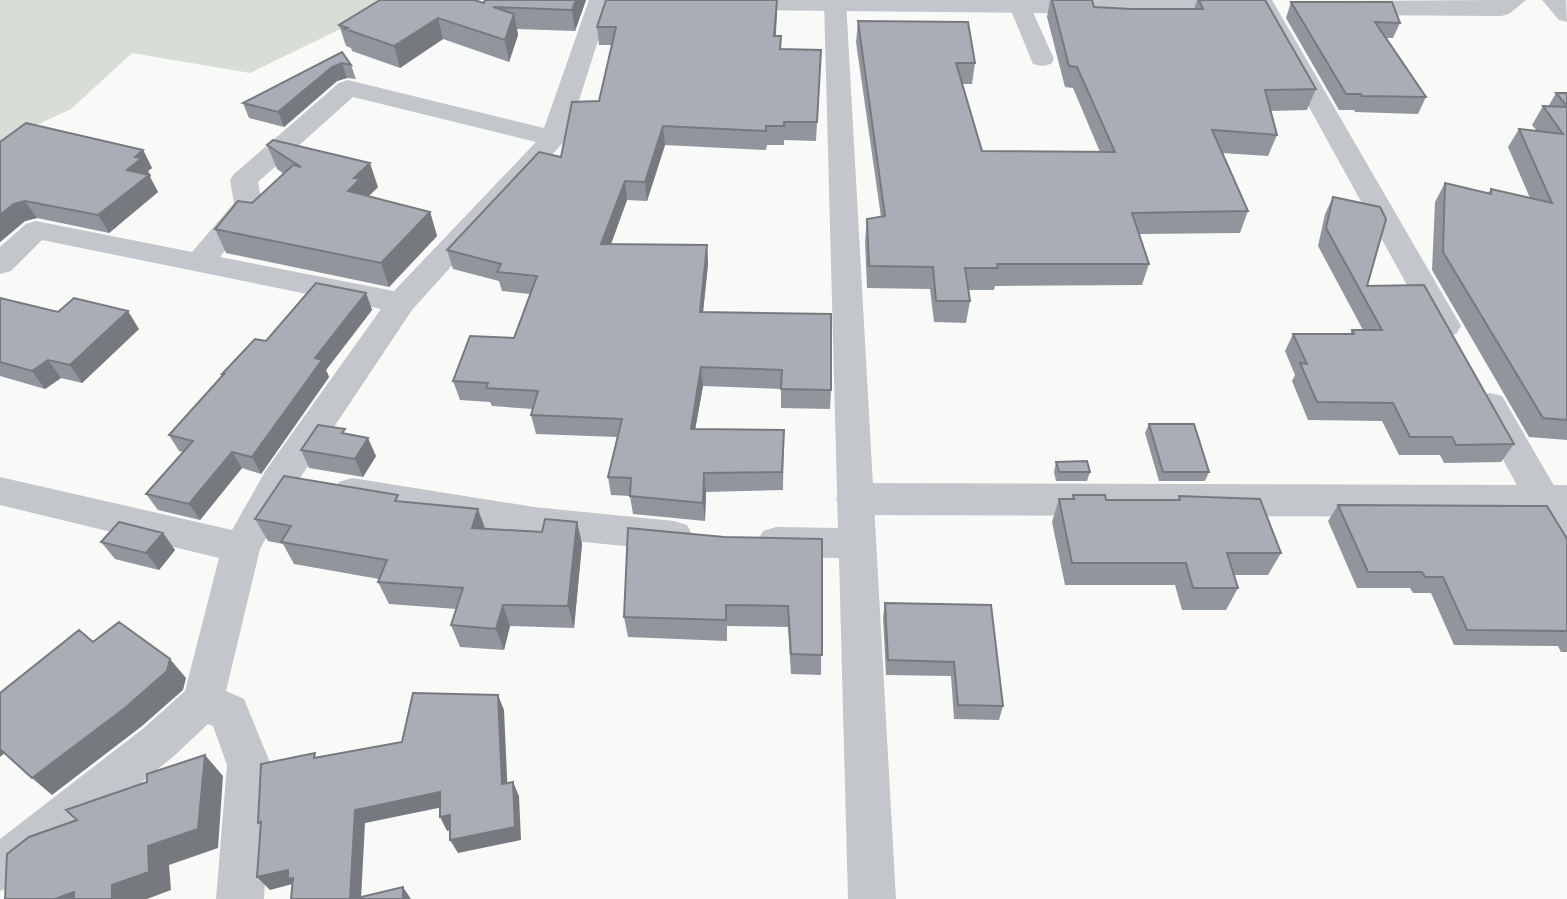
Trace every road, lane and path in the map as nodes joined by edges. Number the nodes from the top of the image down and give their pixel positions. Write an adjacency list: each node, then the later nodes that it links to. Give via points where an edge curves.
1 (1515, 0): 9 (street, via 1501,9)
2 (1553, 0): 10 (street)
3 (609, 2): 12 (street)
4 (835, 2): 5 (street); 6 (street); 18 (street)
5 (696, 3)
6 (1017, 3): 7 (street); 11 (street)
7 (1214, 4): 8 (street)
8 (1273, 5): 19 (street, via 1469,368)
9 (1321, 8)
10 (1567, 15)
11 (1042, 59)
12 (554, 138): 13 (street, via 348,89 244,180 248,204); 15 (street)
13 (199, 263): 14 (street, via 36,230); 15 (street)
14 (0, 264)
15 (401, 303): 16 (street)
16 (279, 480): 21 (street, via 534,522 726,540); 22 (street)
17 (0, 491): 22 (street)
18 (856, 499): 19 (street); 21 (street)
19 (1555, 500): 20 (street)
20 (1567, 542)
21 (858, 543): 26 (street)
22 (241, 548): 23 (street)
23 (203, 701): 24 (street, via 159,742); 25 (street, via 229,713 249,765)
24 (0, 869)
25 (240, 899)
26 (872, 899)

